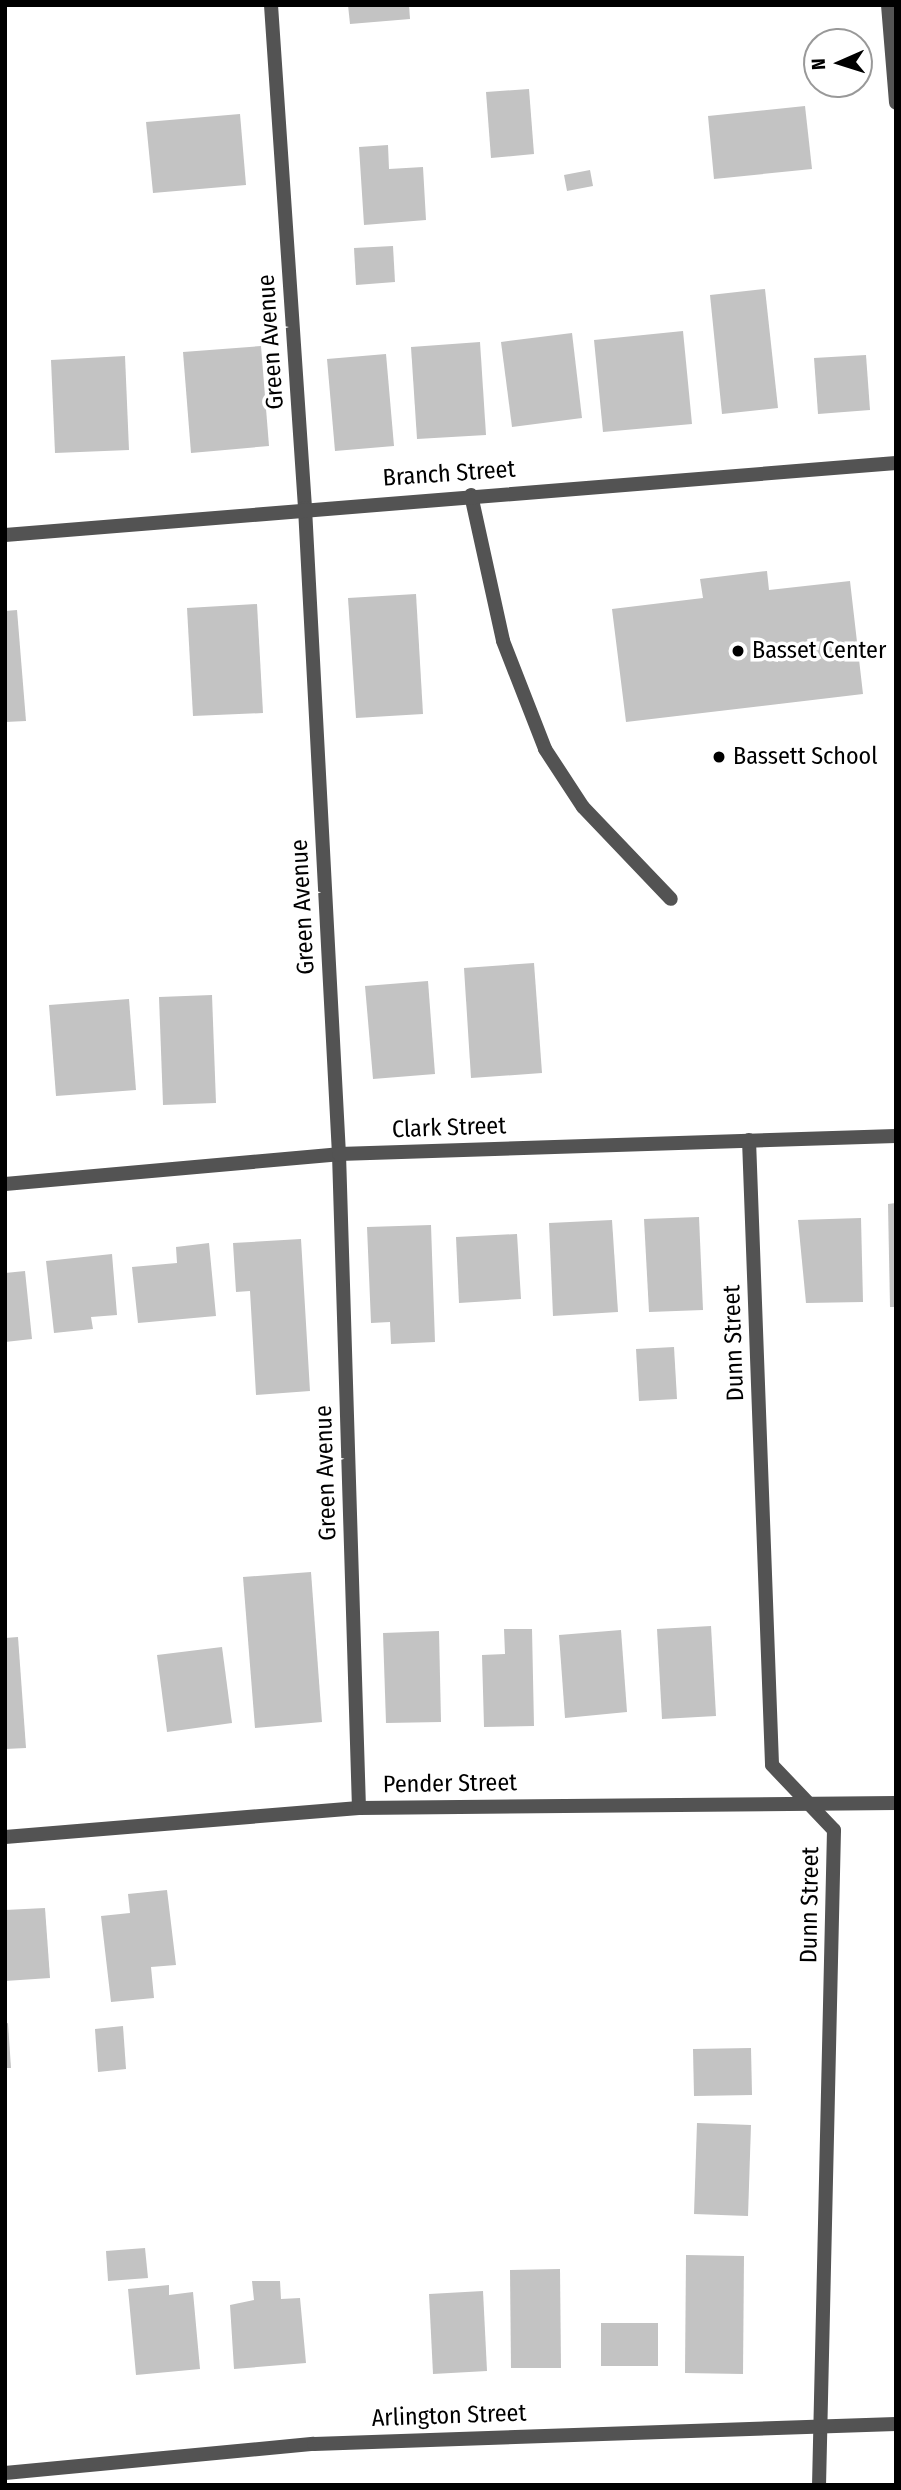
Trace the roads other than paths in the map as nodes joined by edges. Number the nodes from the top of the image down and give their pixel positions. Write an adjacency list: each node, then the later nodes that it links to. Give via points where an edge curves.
1 (271, 5): 6 (street, Green Avenue)
2 (888, 5): 3 (street)
3 (896, 103)
4 (896, 463): 5 (street, Branch Street)
5 (471, 495): 6 (street, Branch Street); 8 (street, via 503,640 545,750 583,807)
6 (305, 508): 7 (street, Branch Street); 11 (street, Green Avenue)
7 (5, 535)
8 (671, 899)
9 (896, 1136): 10 (street, Clark Street)
10 (750, 1140): 11 (street, Clark Street); 13 (street, Dunn Street, via 772,1765)
11 (339, 1154): 12 (street, Clark Street); 15 (street, Green Avenue)
12 (5, 1184)
13 (808, 1803): 14 (street, Pender Street); 15 (street, Pender Street); 18 (street, Dunn Street, via 834,1830)
14 (896, 1803)
15 (359, 1808): 16 (street, Pender Street)
16 (5, 1837)
17 (896, 2424): 18 (street, Arlington Street)
18 (820, 2430): 19 (street, Arlington Street, via 314,2444); 20 (street, Dunn Street)
19 (5, 2473)
20 (819, 2485)

